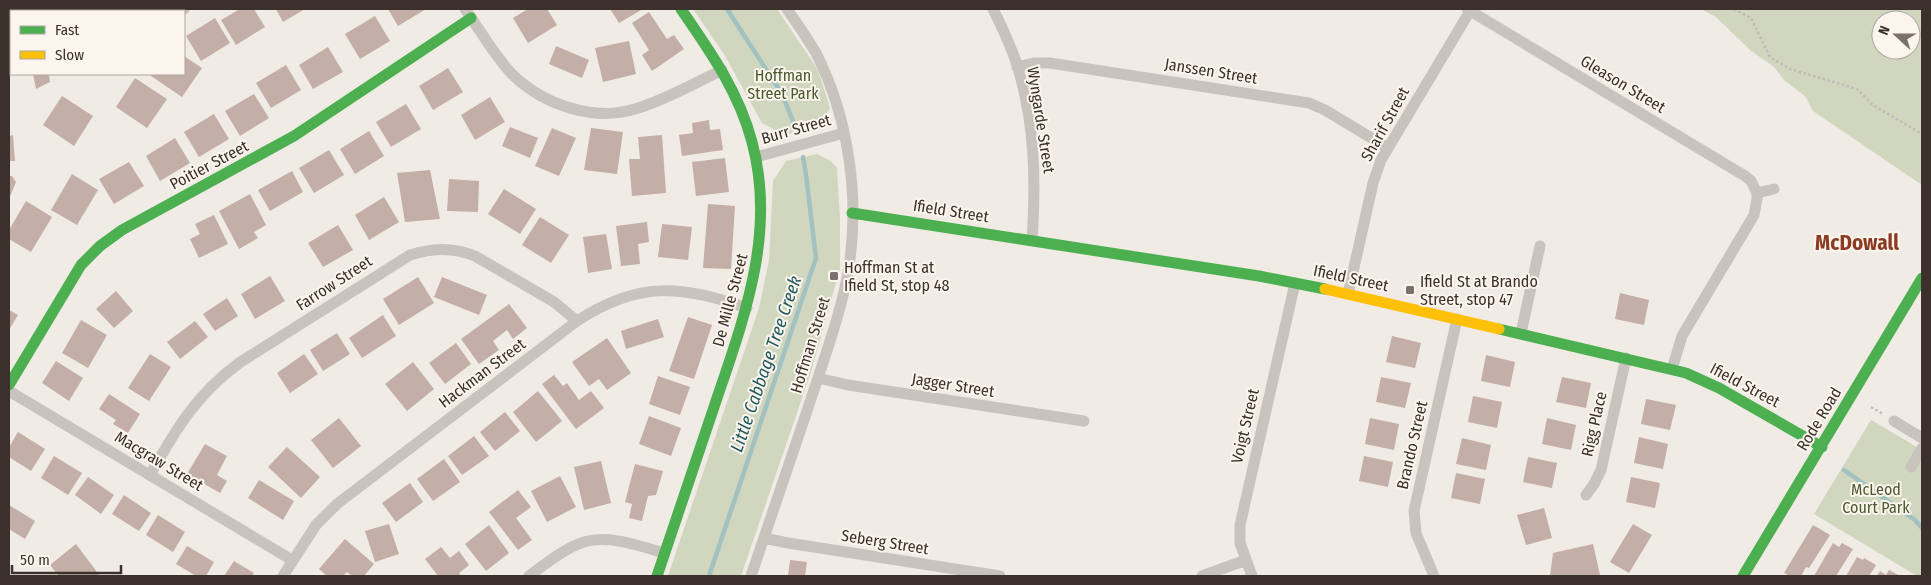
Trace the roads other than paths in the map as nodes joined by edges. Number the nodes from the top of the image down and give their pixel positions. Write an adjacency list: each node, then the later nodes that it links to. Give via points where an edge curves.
1 (681, 9): 7 (street, De Mille Street)
2 (787, 9): 8 (street, Hoffman Street, via 827,77)
3 (994, 9): 6 (street, Wyngarde Street)
4 (1469, 10): 9 (street, Sharif Street); 12 (street, Gleason Street, via 1745,176)
5 (468, 13): 7 (street, via 501,60 522,83 576,110 604,114 633,110); 26 (street, Poitier Street, via 294,136 122,230 93,251 81,265)
6 (1017, 67): 9 (street, Janssen Street, via 1050,63 1310,103); 14 (street, Wyngarde Street, via 1033,154 1035,201)
7 (722, 70): 10 (street, De Mille Street, via 742,110)
8 (844, 132): 10 (street, Burr Street); 13 (street, Hoffman Street)
9 (1388, 148): 18 (street, Sharif Street, via 1373,183)
10 (756, 157): 19 (street, De Mille Street, via 761,242)
11 (1774, 189): 12 (street)
12 (1756, 193): 24 (street, via 1754,215 1682,336)
13 (852, 212): 14 (street, Ifield Street); 25 (street, Hoffman Street, via 846,279)
14 (1032, 240): 17 (street, Ifield Street)
15 (1540, 246): 22 (street)
16 (1922, 278): 31 (street, Rode Road)
17 (1295, 283): 18 (street, Ifield Street); 39 (street, Voigt Street, via 1242,514 1240,534)
18 (1348, 294): 20 (street, Ifield Street)
19 (747, 308): 21 (street, Hackman Street, via 694,293 646,291 614,300); 37 (street, De Mille Street)
20 (1457, 319): 22 (street, Ifield Street); 47 (street, Brando Street, via 1414,511 1416,533)
21 (577, 322): 34 (street, Farrow Street, via 554,302 475,256 436,248 410,255 221,377 190,410); 38 (street, Hackman Street, via 337,504 316,524)
22 (1521, 333): 23 (street, Ifield Street)
23 (1626, 358): 24 (street, Ifield Street); 35 (street, Rigg Place, via 1600,470)
24 (1672, 369): 31 (street, Ifield Street, via 1720,388)
25 (818, 378): 28 (street, Jagger Street); 36 (street, Hoffman Street)
26 (9, 385)
27 (9, 391): 34 (street, Macgraw Street)
28 (1084, 421)
29 (1894, 421): 30 (street)
30 (1922, 438)
31 (1822, 447): 48 (street, Rode Road)
32 (1922, 448): 33 (street)
33 (1911, 467)
34 (150, 475): 38 (street, Macgraw Street)
35 (1586, 495)
36 (764, 538): 43 (street, Hoffman Street); 44 (street, Seberg Street)
37 (664, 553): 41 (street, via 620,540 586,541 565,549); 42 (street, De Mille Street)
38 (292, 560): 40 (street, Hackman Street)
39 (1246, 560): 45 (street); 46 (street, Voigt Street)
40 (283, 576)
41 (528, 576)
42 (657, 576)
43 (751, 576)
44 (1000, 576)
45 (1202, 576)
46 (1252, 576)
47 (1434, 576)
48 (1743, 576)

